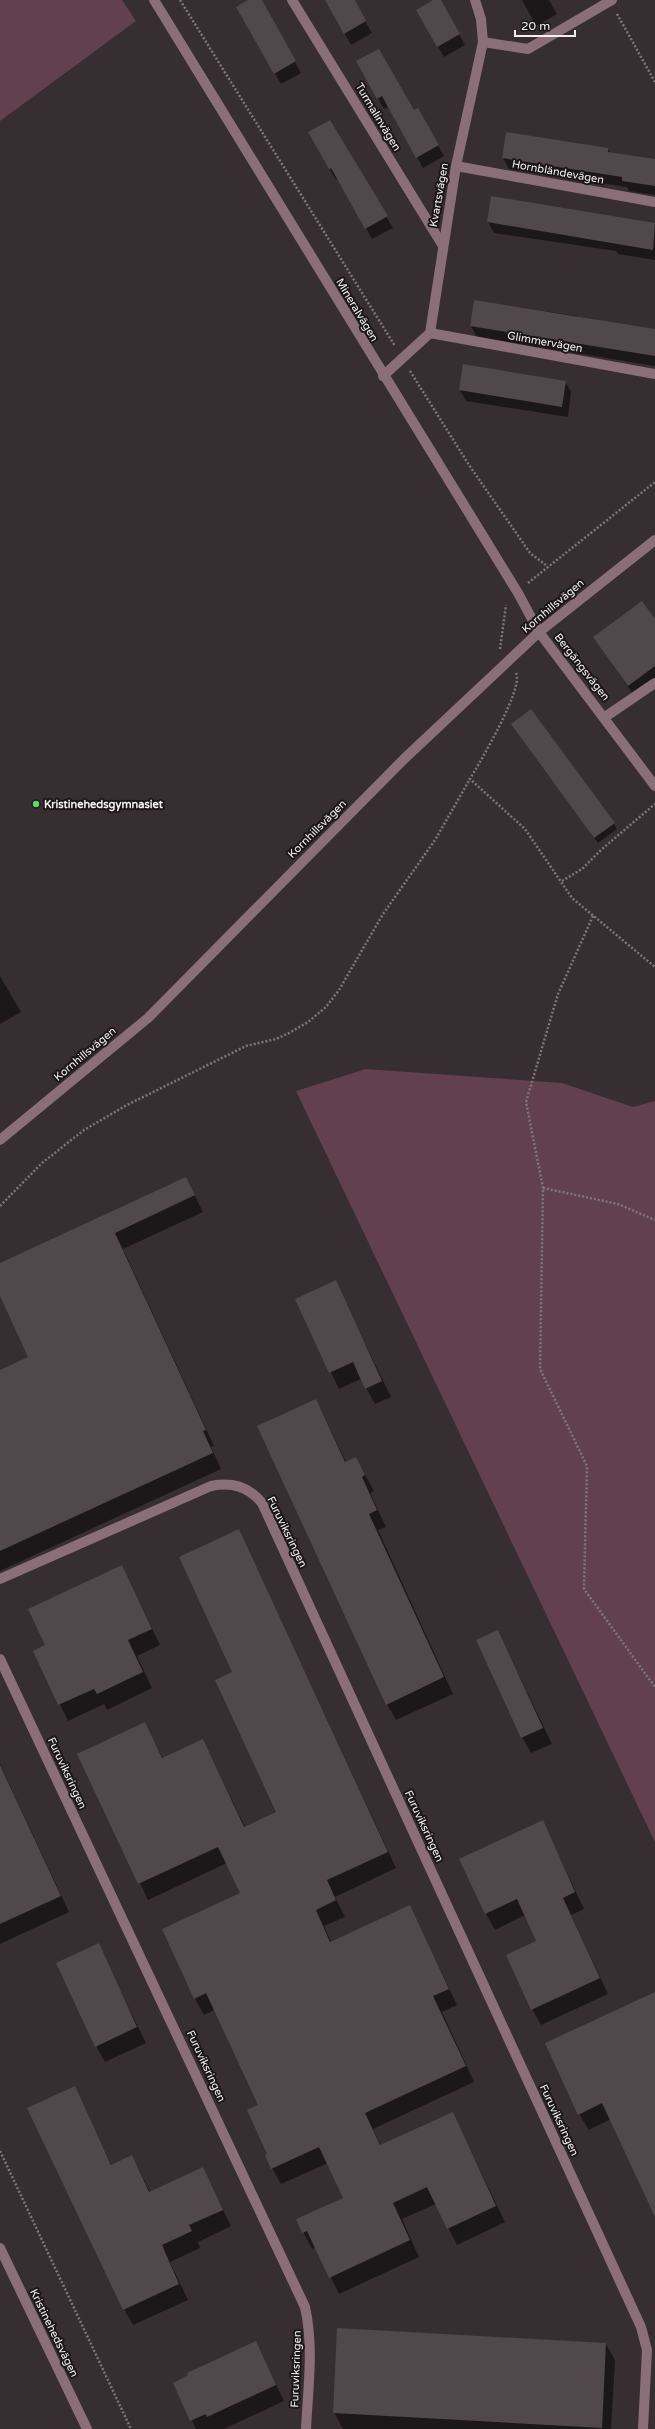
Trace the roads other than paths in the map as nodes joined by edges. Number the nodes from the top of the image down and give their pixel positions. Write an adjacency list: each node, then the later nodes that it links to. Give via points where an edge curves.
1 (154, 0): 11 (street, Mineralvägen)
2 (292, 0): 8 (street, Turmalinvägen)
3 (475, 0): 5 (street, Kvartsvägen, via 481,19)
4 (611, 0): 5 (street, via 528,49)
5 (483, 42): 6 (street, Kvartsvägen)
6 (456, 166): 7 (street, Hornbländevägen); 8 (street, Kvartsvägen)
7 (655, 202)
8 (443, 246): 9 (street, Kvartsvägen)
9 (430, 333): 10 (street, Glimmervägen); 11 (street)
10 (655, 374)
11 (383, 376): 13 (street, Mineralvägen, via 518,593)
12 (655, 540): 13 (street, Kornhillsvägen)
13 (539, 632): 15 (street, Bergängsvägen); 17 (street, Kornhillsvägen, via 404,759 148,1018)
14 (655, 683): 15 (street, Bergängsvägen)
15 (605, 717): 16 (street, Bergängsvägen)
16 (655, 786)
17 (0, 1140)
18 (0, 1579): 23 (street, Furuviksringen, via 211,1486 240,1486 249,1490 262,1503 641,2327 647,2350)
19 (0, 1659): 22 (street, Furuviksringen, via 305,2307 310,2329)
20 (0, 2248): 21 (street, Kristinehedsvägen)
21 (87, 2429)
22 (306, 2429)
23 (643, 2429)

